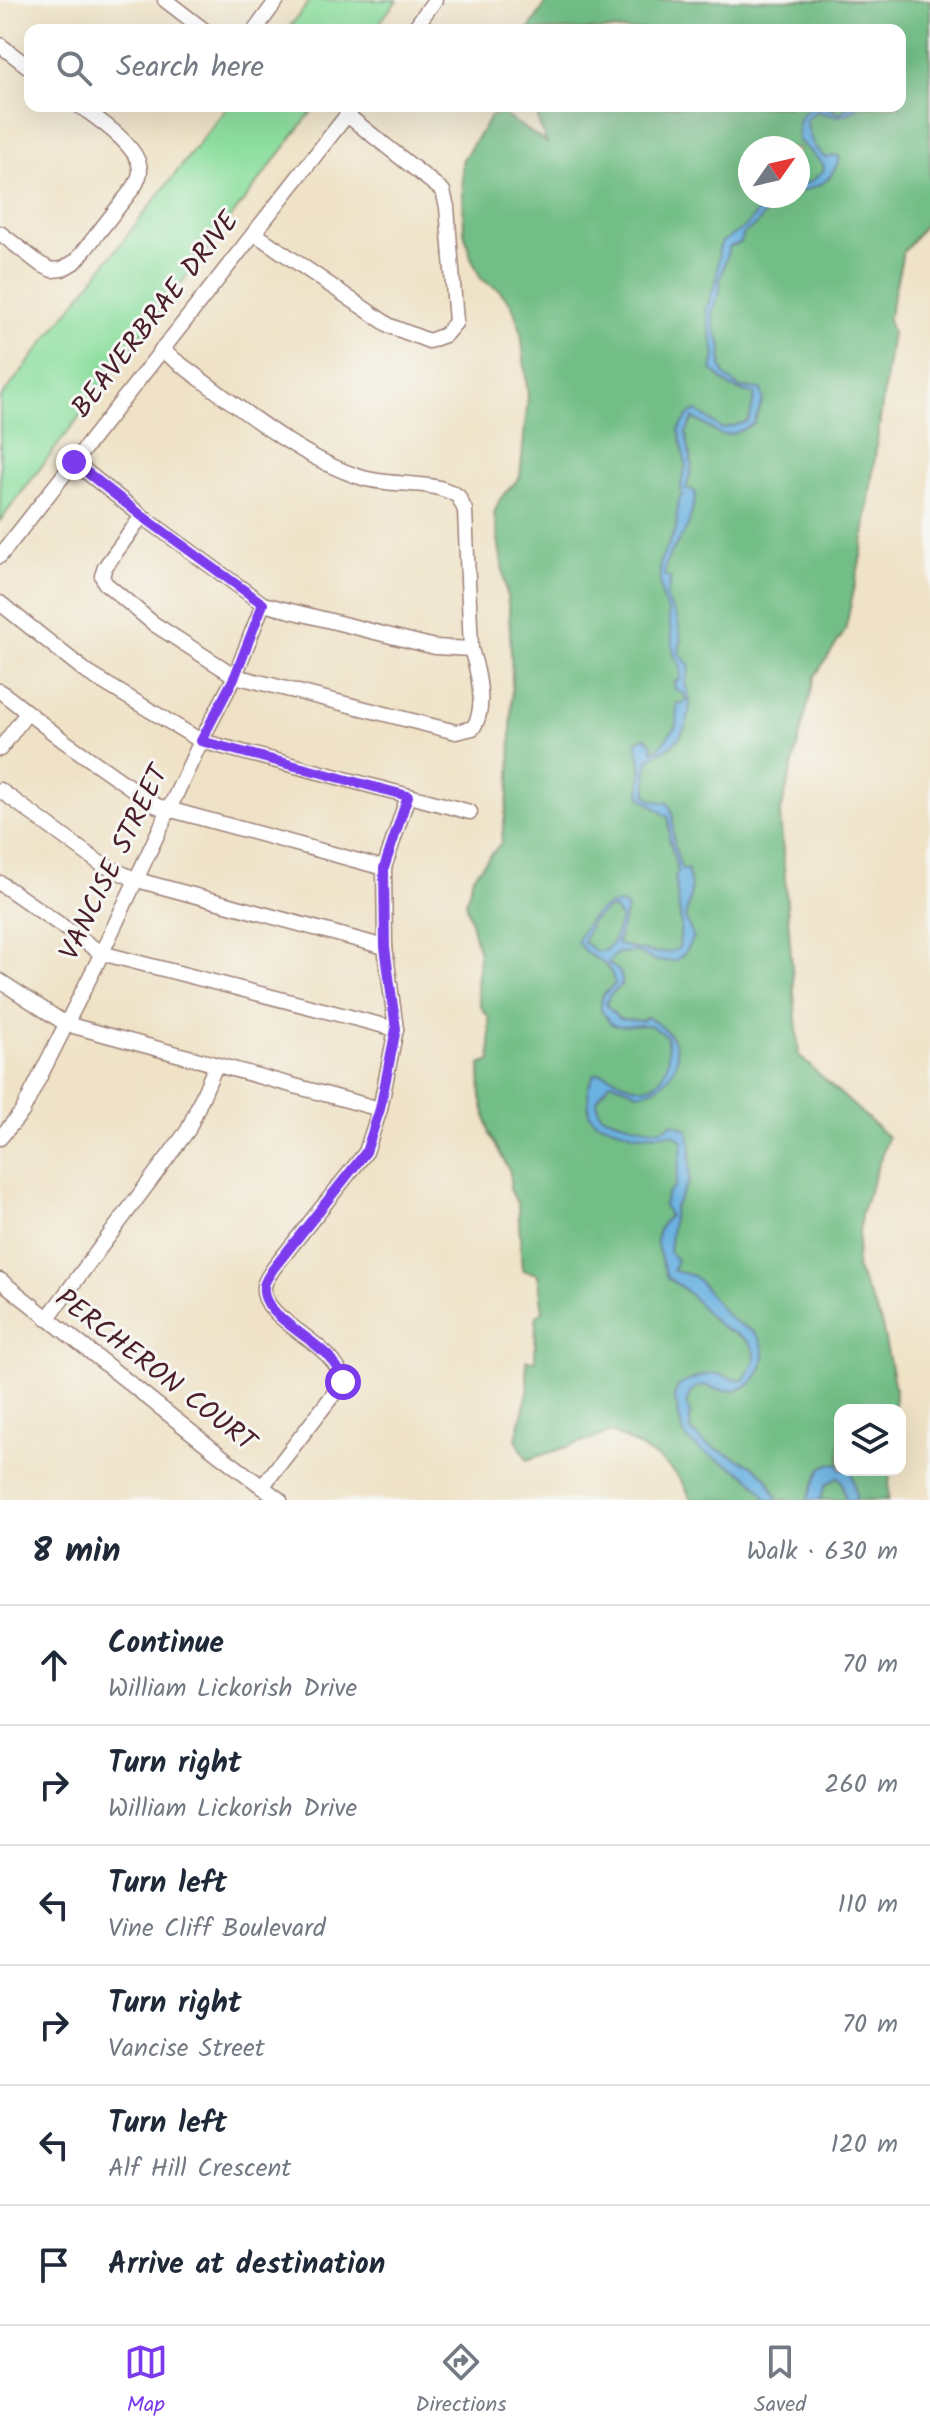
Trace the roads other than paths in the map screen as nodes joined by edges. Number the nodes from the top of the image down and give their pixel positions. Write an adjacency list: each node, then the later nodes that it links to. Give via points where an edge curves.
1 (165, 0): 4 (street)
2 (277, 0): 5 (street)
3 (435, 0): 6 (street)
4 (196, 24)
5 (259, 24)
6 (417, 24)
7 (0, 45): 8 (street)
8 (24, 63)
9 (88, 112): 12 (street, via 116,133 139,163 134,187 76,261 62,269 40,264)
10 (348, 112): 13 (street, BEAVERBRAE DRIVE)
11 (352, 112): 13 (street, via 443,191 456,322 445,335 429,341 390,326)
12 (0, 233)
13 (254, 233): 14 (street, BEAVERBRAE DRIVE)
14 (161, 350): 15 (street, BEAVERBRAE DRIVE); 20 (street, via 330,464 364,478 438,488 458,496 465,510)
15 (74, 462): 16 (street); 17 (street, BEAVERBRAE DRIVE)
16 (142, 516): 19 (street); 21 (street, via 105,567 105,583 154,624)
17 (0, 556)
18 (0, 603): 24 (street, via 88,673)
19 (263, 604): 20 (street, via 435,647); 21 (street, VANCISE STREET)
20 (471, 649): 21 (street, via 478,679 478,721 465,732)
21 (235, 676): 24 (street, VANCISE STREET)
22 (0, 691): 23 (street)
23 (27, 713): 25 (street); 28 (street, via 145,799)
24 (201, 741): 27 (street); 28 (street, VANCISE STREET)
25 (0, 749)
26 (0, 790): 31 (street, via 101,864)
27 (408, 796): 29 (street); 30 (street)
28 (170, 811): 30 (street); 31 (street, VANCISE STREET)
29 (470, 812)
30 (384, 868): 33 (street)
31 (137, 880): 33 (street); 34 (street, VANCISE STREET)
32 (0, 883): 34 (street)
33 (385, 947): 37 (street)
34 (101, 953): 36 (street, VANCISE STREET); 37 (street)
35 (0, 981): 36 (street)
36 (66, 1024): 38 (street); 40 (street, VANCISE STREET, via 22,1112)
37 (396, 1029): 39 (street)
38 (216, 1065): 39 (street); 42 (street, via 188,1130)
39 (380, 1109): 43 (street, via 366,1152 264,1284 272,1310 330,1356 343,1382)
40 (0, 1138)
41 (0, 1280): 42 (street, PERCHERON COURT)
42 (47, 1319): 43 (street, PERCHERON COURT)
43 (262, 1487): 44 (street, PERCHERON COURT)
44 (280, 1500)

